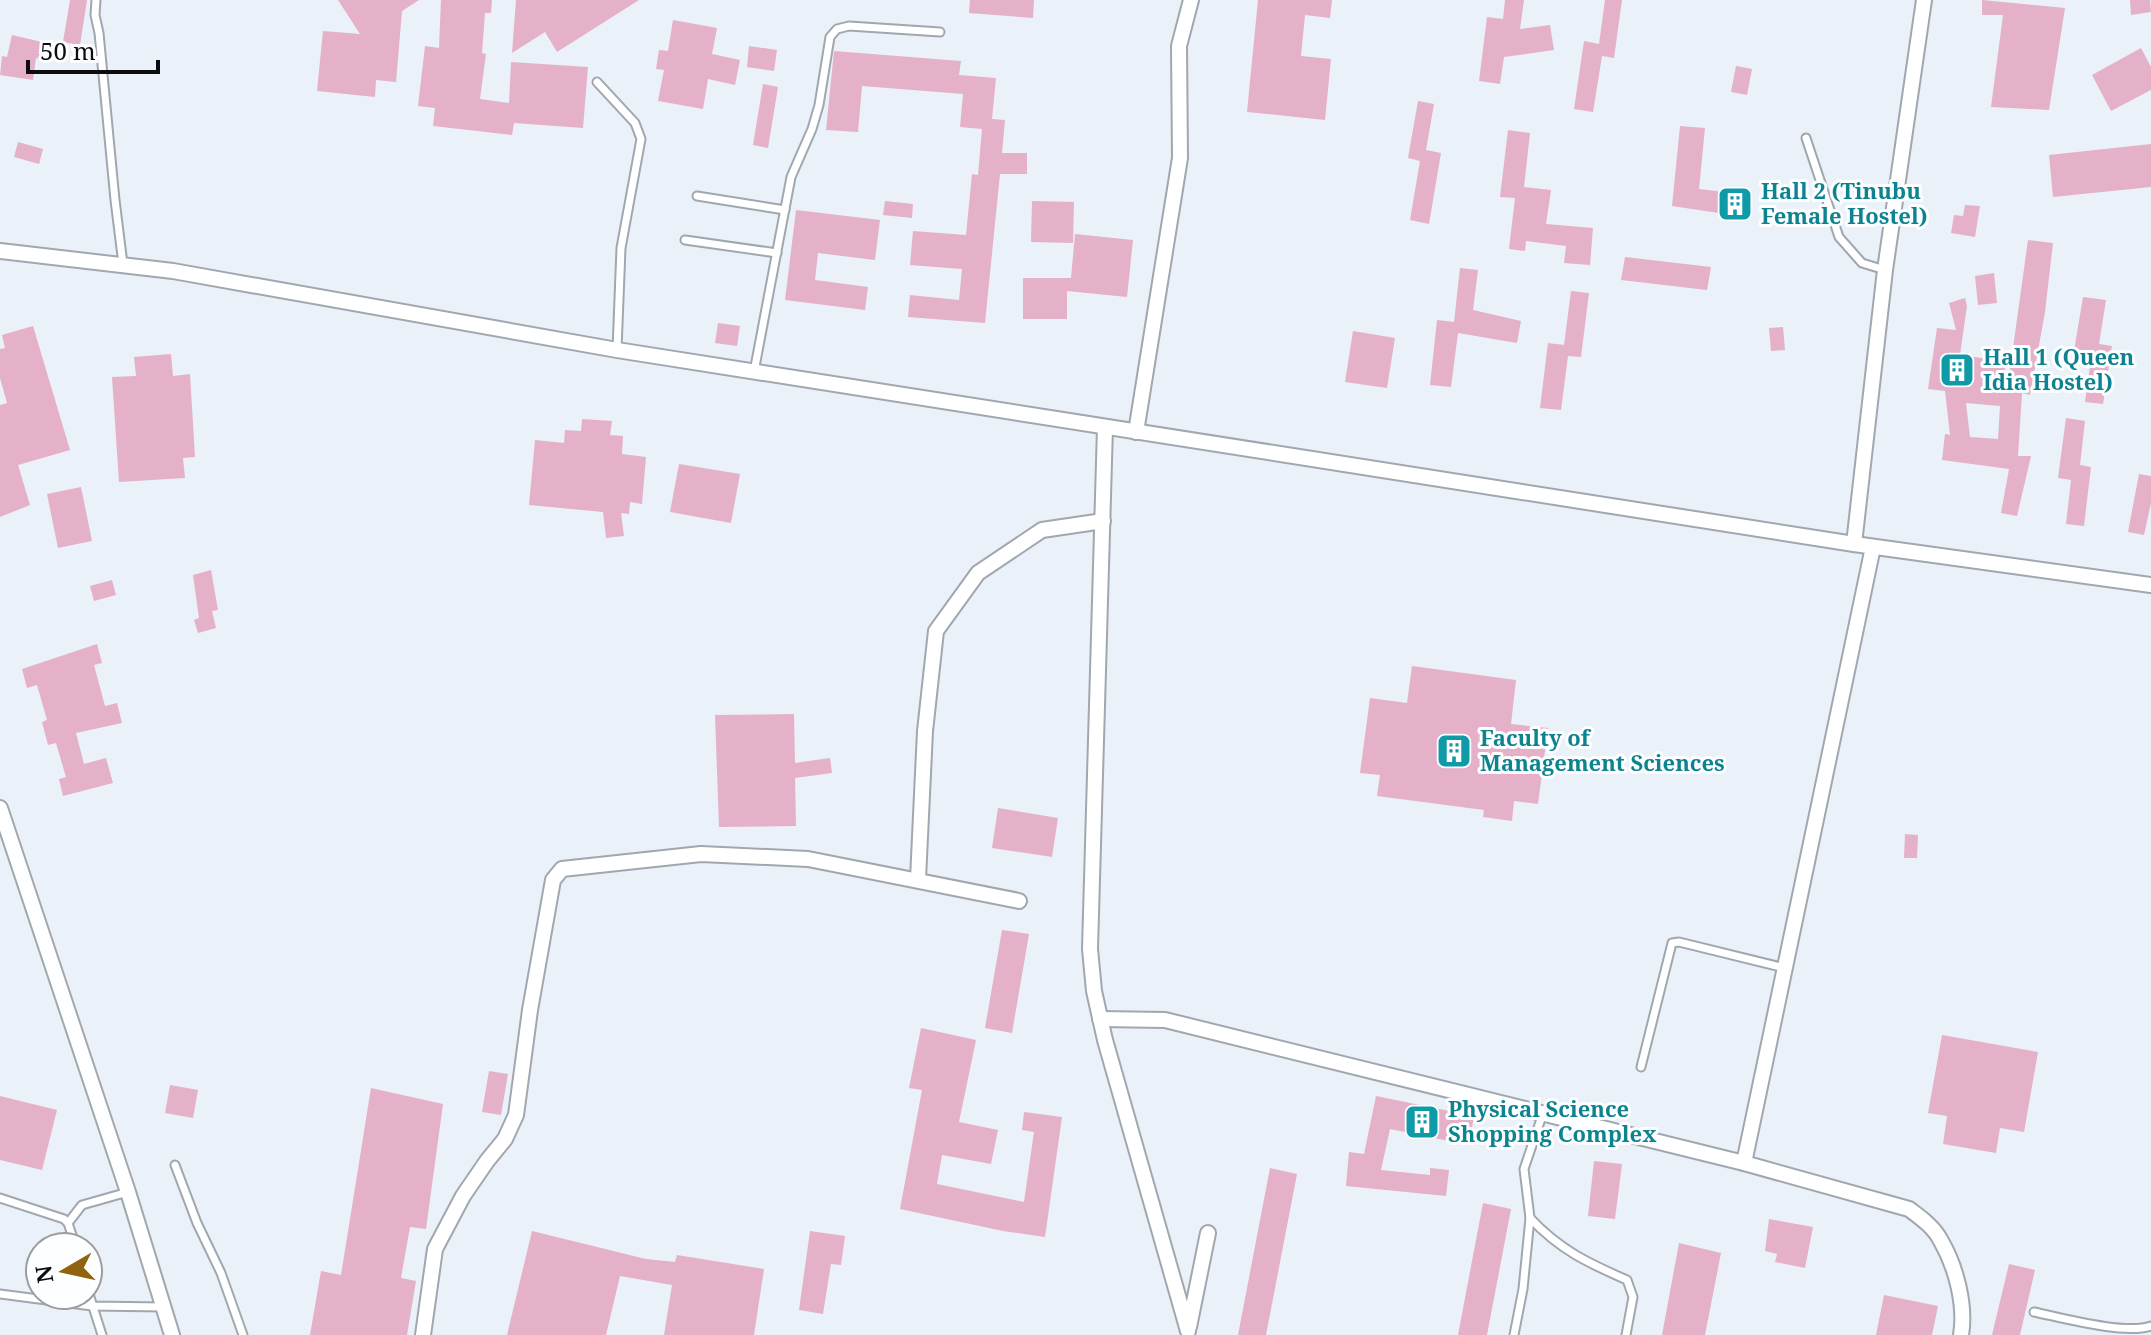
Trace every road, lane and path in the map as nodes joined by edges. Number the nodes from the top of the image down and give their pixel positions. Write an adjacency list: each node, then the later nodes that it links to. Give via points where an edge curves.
1 (96, 0): 12 (lane)
2 (1191, 0): 17 (street, via 1179,46 1180,158)
3 (1924, 0): 13 (street)
4 (940, 32): 8 (lane, via 849,26 830,37 819,105 791,177)
5 (597, 82): 14 (lane, via 635,123 641,139 621,248)
6 (1806, 138): 13 (lane, via 1839,237 1862,263)
7 (697, 196): 8 (lane)
8 (785, 210): 11 (lane)
9 (685, 240): 11 (lane)
10 (0, 251): 12 (street)
11 (777, 253): 15 (lane)
12 (123, 264): 14 (street)
13 (1885, 270): 19 (street)
14 (617, 350): 15 (street)
15 (754, 372): 16 (street)
16 (1105, 427): 17 (street); 18 (street)
17 (1136, 432): 19 (street)
18 (1103, 521): 25 (street, via 1042,530 978,573 936,631); 28 (street, via 1090,949)
19 (1854, 544): 20 (street)
20 (1873, 547): 21 (street); 27 (street)
21 (2151, 585)
22 (0, 808): 24 (street)
23 (0, 860): 24 (street)
24 (18, 865): 33 (street)
25 (918, 879): 26 (street); 50 (street, via 808,859 701,854 562,869 553,880 516,1115 435,1249)
26 (1019, 901)
27 (1785, 968): 29 (lane, via 1672,943); 31 (street)
28 (1100, 1019): 30 (street, via 1165,1020); 46 (street)
29 (1641, 1067)
30 (1543, 1113): 31 (street); 35 (lane, via 1524,1169)
31 (1744, 1163): 53 (street, via 1909,1209 1928,1223 1955,1278 1962,1303)
32 (175, 1165): 49 (lane)
33 (128, 1192): 36 (lane, via 82,1205); 42 (street)
34 (0, 1198): 36 (lane)
35 (1530, 1218): 51 (lane); 52 (lane, via 1583,1261 1627,1280 1633,1297)
36 (68, 1223): 37 (lane)
37 (71, 1231)
38 (1208, 1233): 46 (street)
39 (0, 1294): 40 (lane)
40 (24, 1297)
41 (104, 1306): 42 (lane)
42 (164, 1307): 48 (street)
43 (94, 1311): 47 (lane)
44 (2034, 1312): 45 (lane, via 2118,1330 2143,1331)
45 (2151, 1326)
46 (1188, 1333)
47 (102, 1335)
48 (172, 1335)
49 (243, 1335)
50 (423, 1335)
51 (1514, 1335)
52 (1626, 1335)
53 (1961, 1335)

